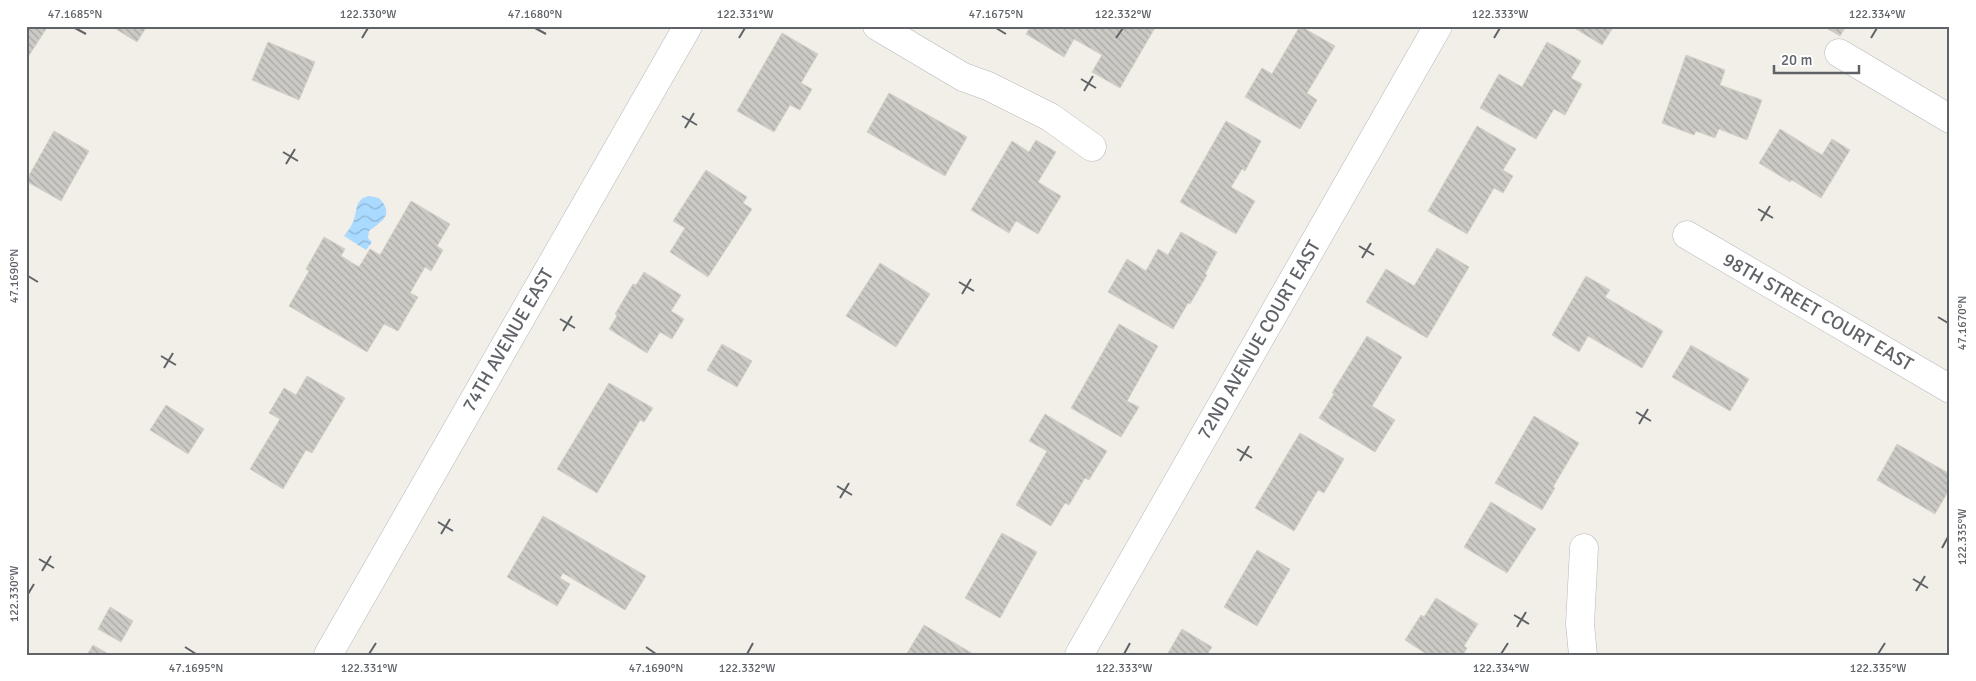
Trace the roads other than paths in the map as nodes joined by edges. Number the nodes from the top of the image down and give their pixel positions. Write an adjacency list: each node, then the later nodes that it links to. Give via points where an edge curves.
1 (688, 26): 10 (street, 74TH AVENUE EAST)
2 (877, 26): 6 (street, via 963,77 1050,117)
3 (1438, 26): 11 (street, 72ND AVENUE COURT EAST)
4 (1839, 53): 5 (street)
5 (1950, 119)
6 (1092, 148)
7 (1687, 235): 8 (street, 98TH STREET COURT EAST)
8 (1950, 389)
9 (1584, 548): 12 (street, via 1580,624)
10 (328, 655)
11 (1079, 655)
12 (1583, 655)

